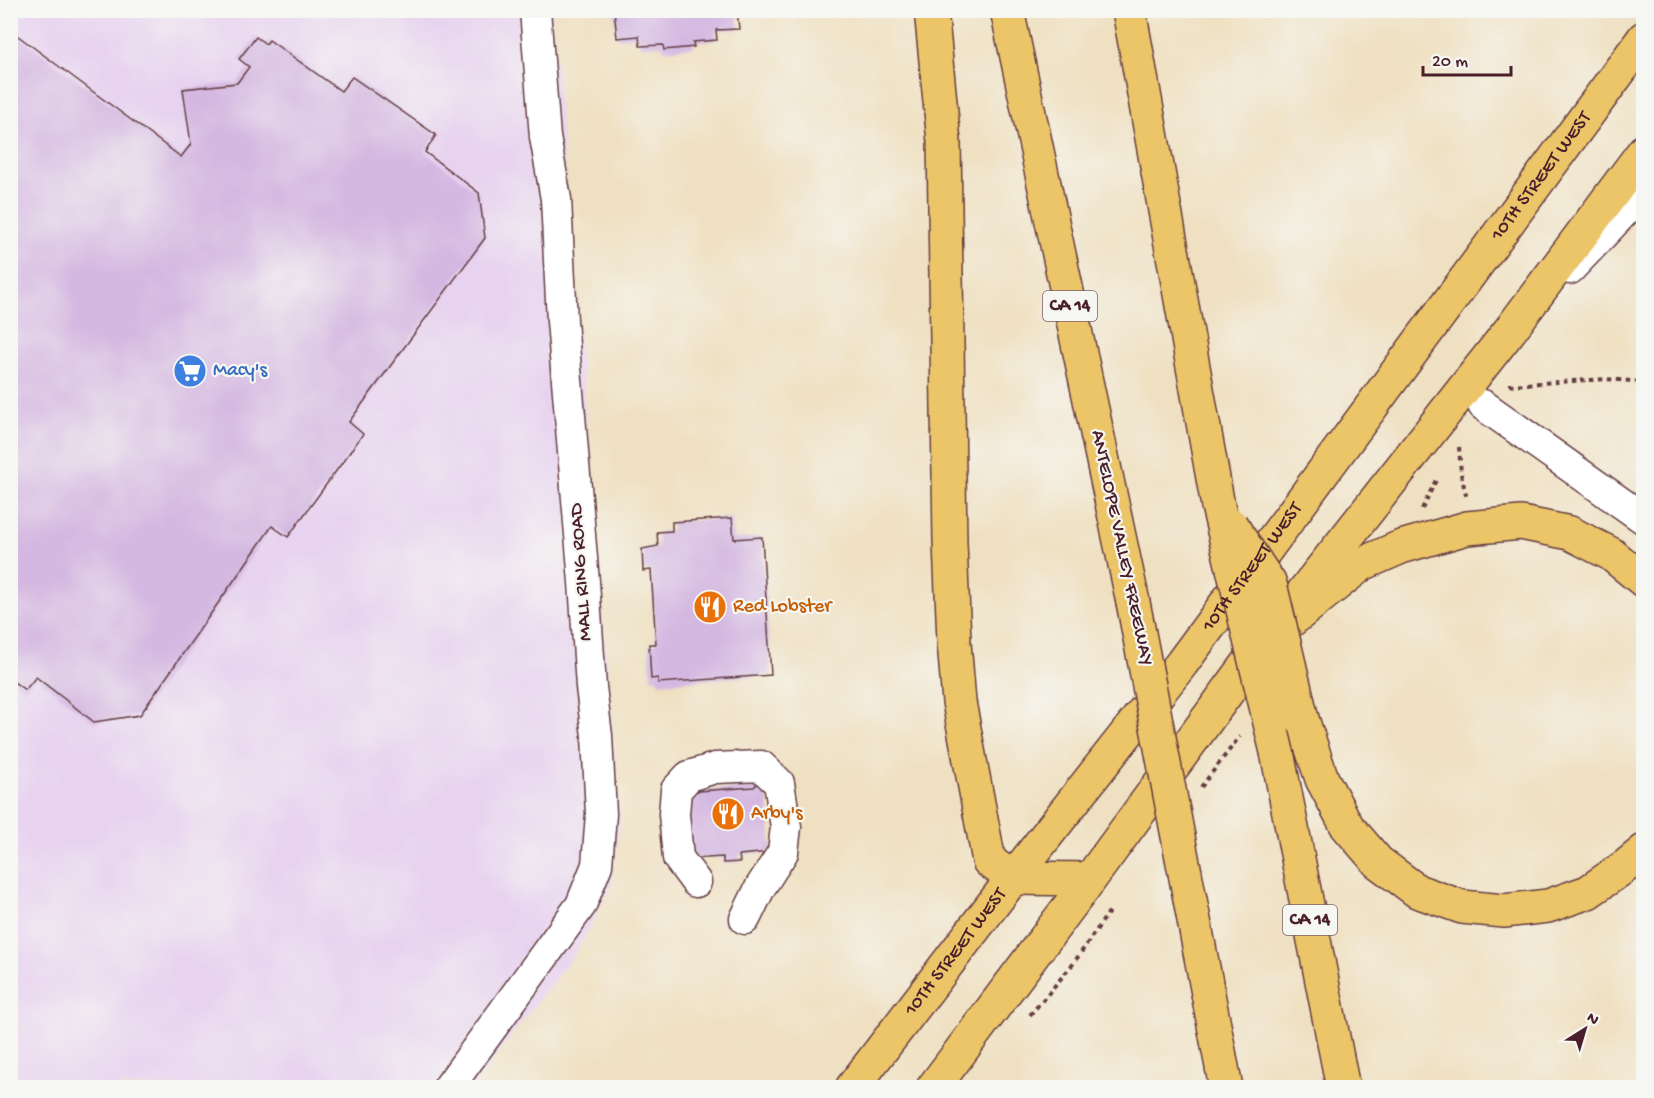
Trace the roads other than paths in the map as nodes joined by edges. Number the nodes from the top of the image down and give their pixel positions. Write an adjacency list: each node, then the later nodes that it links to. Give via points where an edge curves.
1 (535, 10): 19 (lane, MALL RING ROAD, via 545,137 556,199 564,352 597,736 601,814 597,865 581,905)
2 (931, 10): 15 (main road, via 944,142 950,542 959,702 989,861)
3 (1008, 10): 22 (main road, ANTELOPE VALLEY FREEWAY / CA 14, bridge, via 1133,602)
4 (1129, 10): 10 (main road, CA 14)
5 (1644, 38): 15 (main road, 10TH STREET WEST, via 1182,663)
6 (1644, 151): 8 (main road)
7 (1644, 191): 8 (lane)
8 (1511, 329): 13 (main road)
9 (1491, 395): 11 (lane)
10 (1218, 506): 14 (main road, bridge, via 1270,584 1302,719 1322,779 1347,826 1378,862 1417,891 1462,907 1504,911 1548,906 1588,892); 23 (main road, CA 14, bridge, via 1277,752)
11 (1644, 519)
12 (1644, 581): 13 (main road, via 1611,554 1570,533 1521,524 1467,528 1401,547 1362,564)
13 (1264, 642): 16 (main road)
14 (1644, 851)
15 (1013, 878): 16 (main road); 20 (main road, 10TH STREET WEST)
16 (1090, 879): 21 (main road)
17 (696, 882): 18 (lane, via 678,858 676,790 689,776 715,768 761,766 779,783 786,827 783,852)
18 (746, 919)
19 (447, 1088)
20 (852, 1088)
21 (933, 1088)
22 (1226, 1088)
23 (1343, 1088)

